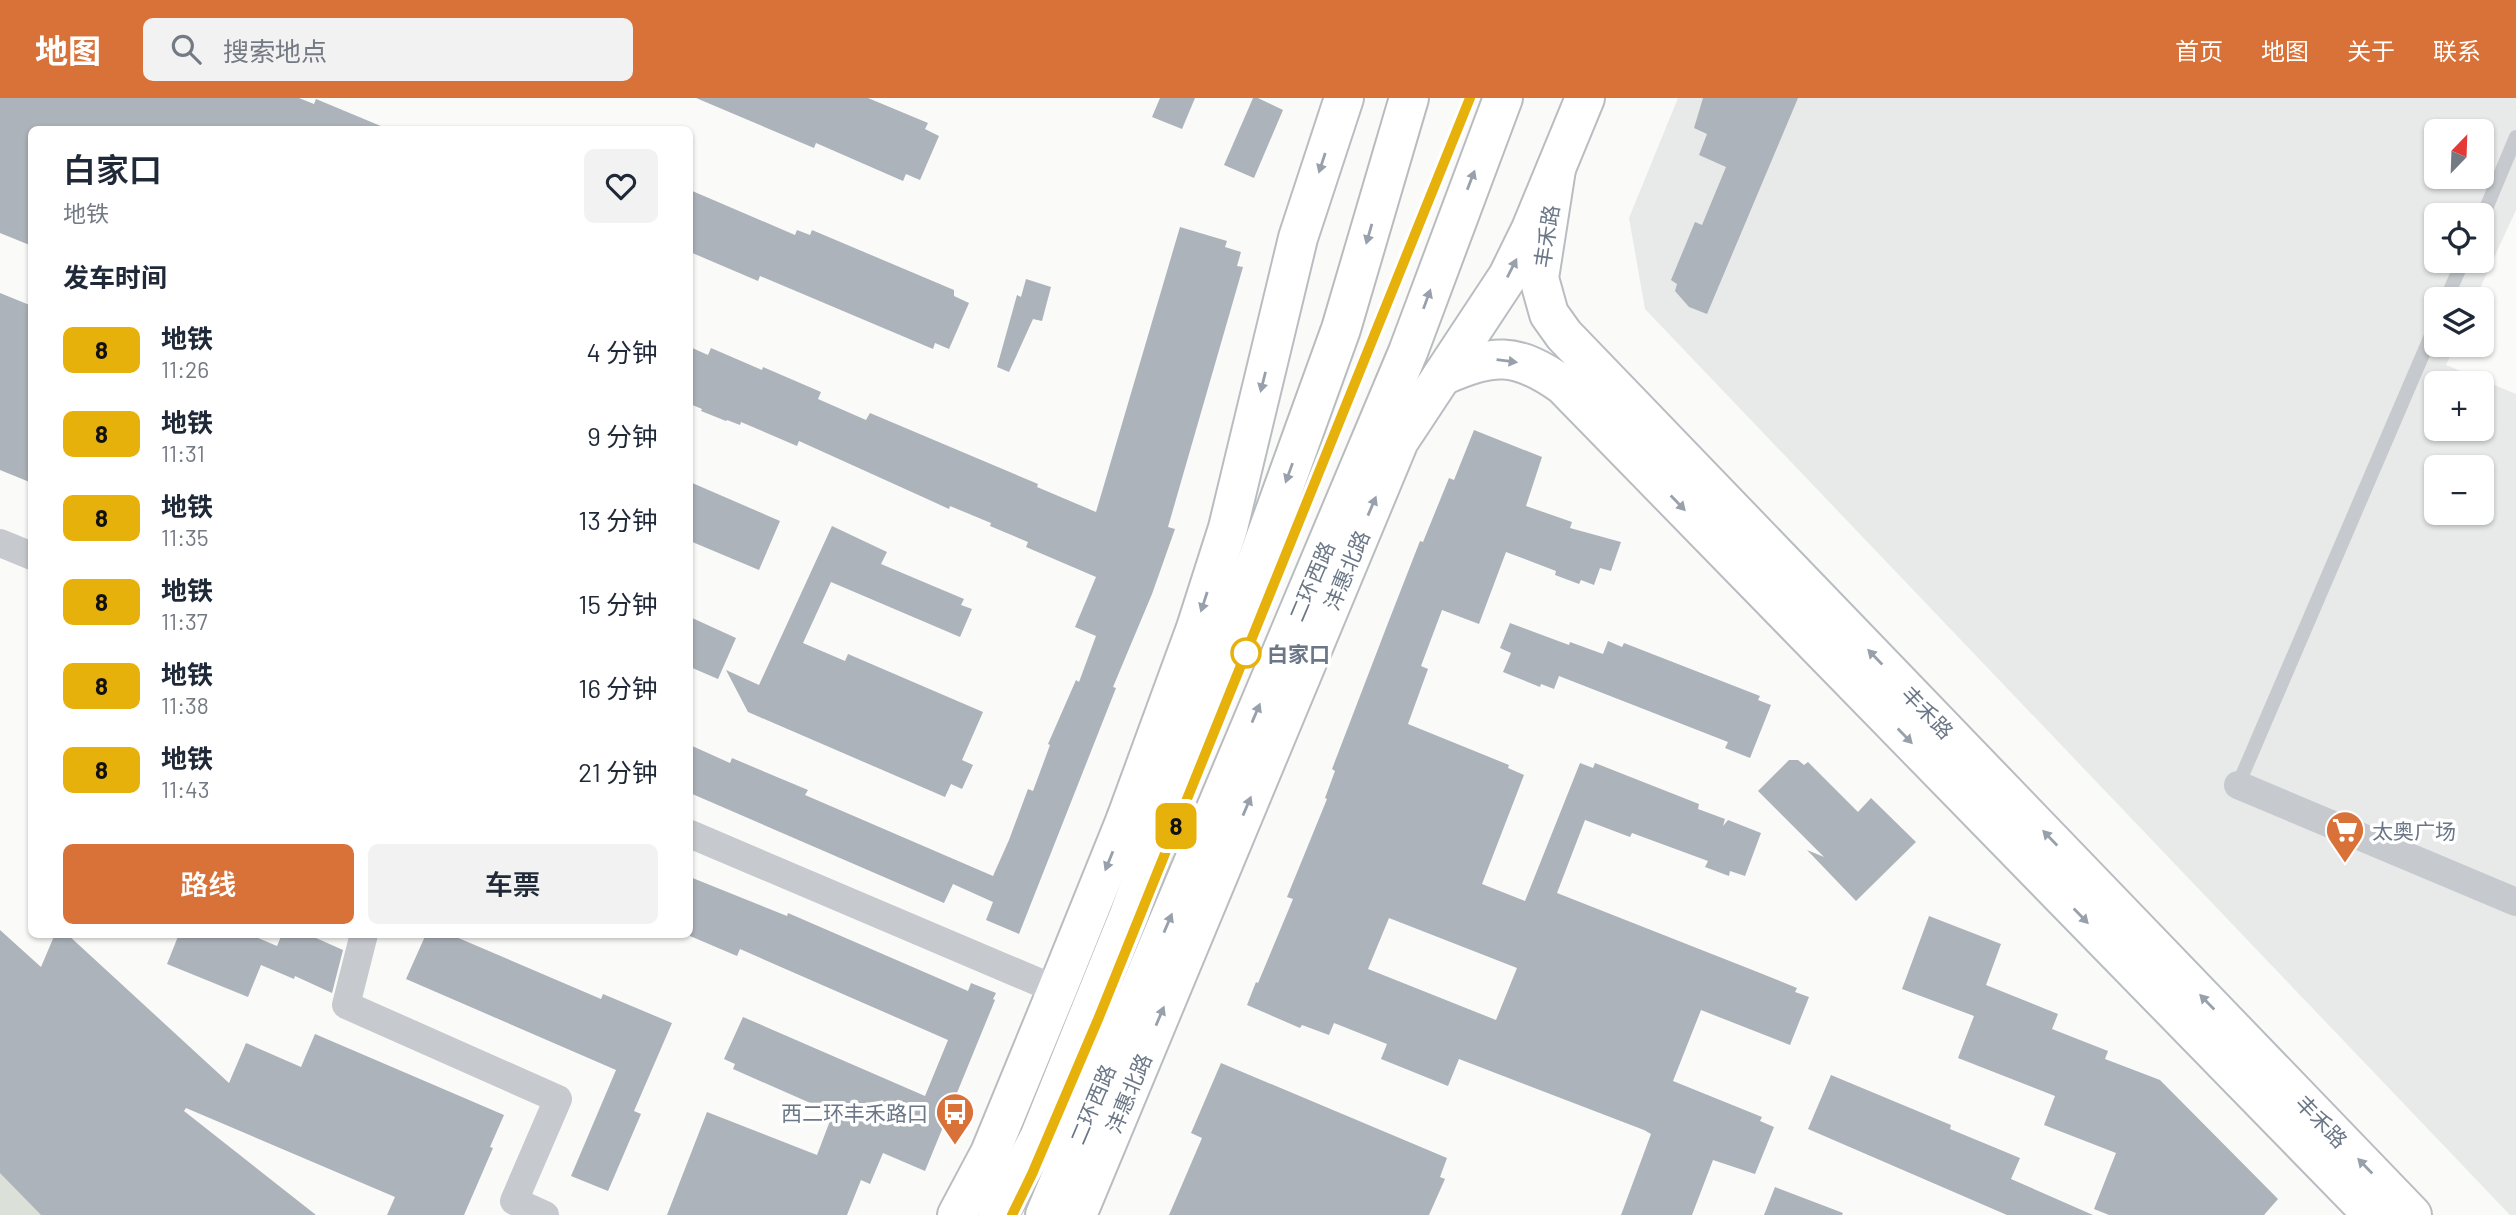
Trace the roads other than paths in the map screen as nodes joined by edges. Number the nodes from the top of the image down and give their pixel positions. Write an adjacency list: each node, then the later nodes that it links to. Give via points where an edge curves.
1 (1344, 98): 16 (main road, one-way to 16, via 1298,238 1228,528)
2 (1409, 98): 14 (main road, 二环西路, one-way to 14, via 1341,329)
3 (1503, 98): 8 (main road, 二环西路, one-way to 3)
4 (1585, 98): 6 (main road, 沣惠北路)
5 (2516, 137): 7 (lane)
6 (1556, 169): 10 (main road, 沣惠北路, one-way to 6, via 1507,276); 26 (main road, 丰禾路, one-way to 6, via 1564,335 1549,314 1539,278)
7 (2488, 203)
8 (1408, 352): 11 (main road); 21 (main road, 二环西路, one-way to 8)
9 (2424, 352): 15 (lane)
10 (1442, 376): 11 (main road, 沣惠北路); 25 (main road, 丰禾路, one-way to 25, via 1474,362 1501,358 1531,365 1563,385)
11 (1399, 441): 21 (main road, 沣惠北路, one-way to 11)
12 (0, 543): 13 (street)
13 (28, 554)
14 (1253, 573): 16 (main road); 24 (main road, 二环西路, via 1129,915 1039,1138)
15 (2238, 785): 18 (street)
16 (1126, 819): 20 (main road, one-way to 20)
17 (693, 835): 20 (street)
18 (2516, 902)
19 (363, 938): 22 (street, via 346,1005 558,1099 514,1202)
20 (1057, 989): 23 (main road, via 990,1153)
21 (1056, 1214)
22 (545, 1215)
23 (957, 1215)
24 (998, 1215)
25 (2373, 1215)
26 (2413, 1215)

